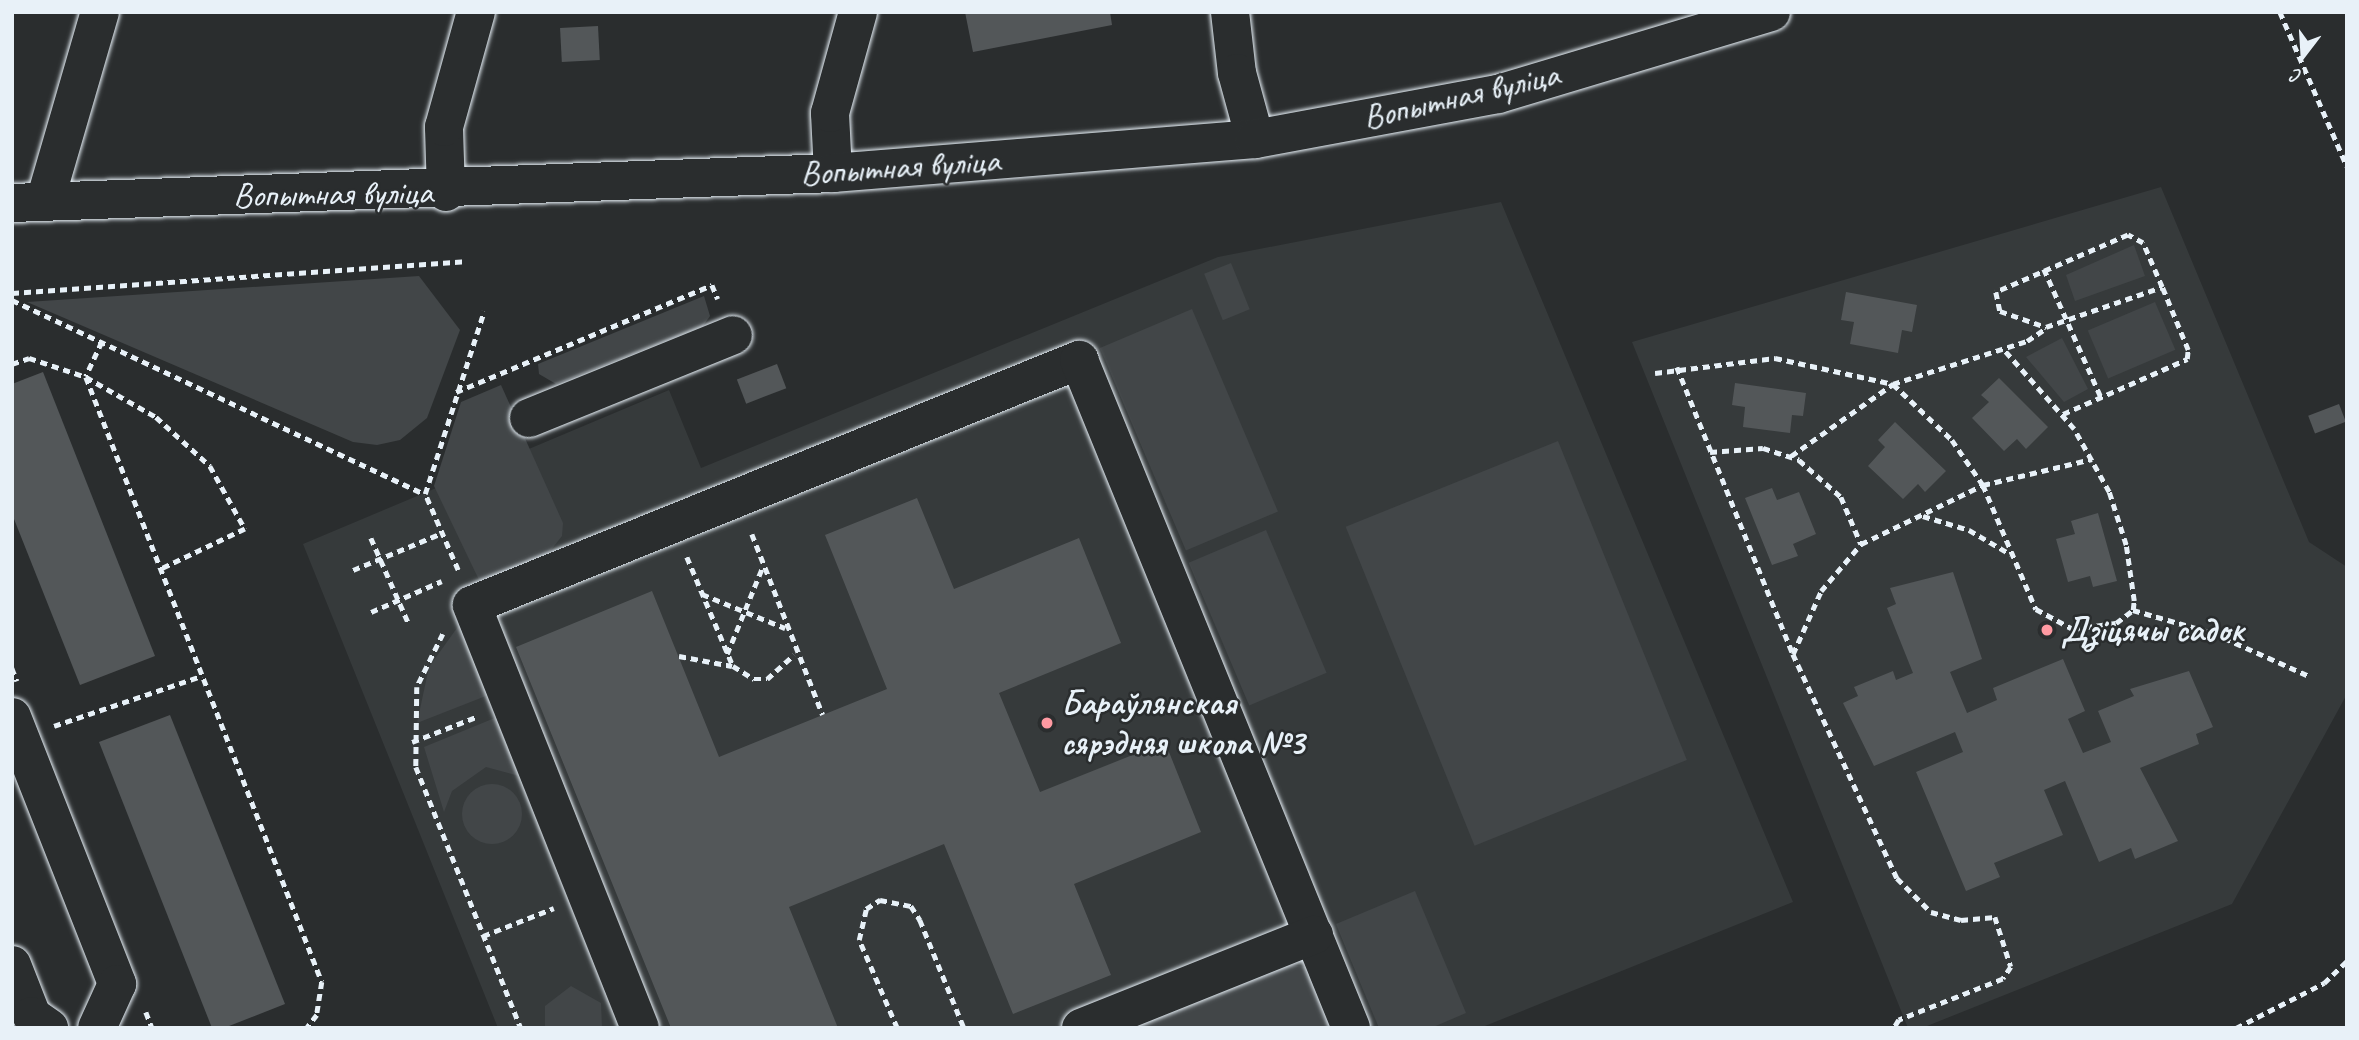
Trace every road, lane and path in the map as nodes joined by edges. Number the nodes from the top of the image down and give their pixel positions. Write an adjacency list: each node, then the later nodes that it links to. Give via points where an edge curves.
1 (100, 12): 11 (street)
2 (476, 12): 10 (street, via 444,127)
3 (858, 12): 9 (street, via 830,113)
4 (1230, 12): 7 (street, via 1237,73)
5 (1771, 12): 7 (street, Вопытная вуліца, via 1498,94)
6 (2280, 12): 8 (path)
7 (1255, 139): 9 (street, Вопытная вуліца)
8 (2347, 166)
9 (833, 173): 10 (street, Вопытная вуліца)
10 (446, 192): 11 (street, Вопытная вуліца)
11 (29, 202)
12 (465, 261): 15 (path)
13 (2044, 269): 14 (path, via 2134,235); 18 (path); 19 (path, via 2001,286 1993,298 2016,321)
14 (2162, 287): 18 (path); 29 (path, via 2187,359)
15 (12, 293)
16 (12, 300): 21 (path)
17 (484, 311): 28 (path)
18 (2067, 321): 19 (path); 29 (path)
19 (2046, 327): 22 (path)
20 (733, 335): 28 (path, via 712,285); 31 (street)
21 (102, 342): 26 (path); 36 (path)
22 (2003, 349): 27 (path); 30 (path)
23 (12, 364): 26 (path, via 29,358)
24 (1677, 368): 25 (path); 27 (path, via 1775,358); 32 (path)
25 (1655, 373)
26 (86, 377): 46 (path); 46 (path, via 156,417 210,466 245,529)
27 (1893, 384): 33 (path); 35 (path, via 1952,440)
28 (456, 392): 36 (path)
29 (2101, 397): 30 (path)
30 (2063, 414): 34 (path)
31 (529, 418)
32 (1710, 452): 33 (path, via 1744,446); 57 (path)
33 (1791, 456): 42 (path, via 1835,490)
34 (2092, 459): 35 (path); 51 (path, via 2126,545)
35 (1983, 485): 38 (path); 43 (path)
36 (425, 494): 40 (path)
37 (740, 500): 39 (street); 45 (path); 69 (street, via 1079,360)
38 (1922, 516): 42 (path); 43 (path, via 1969,530)
39 (675, 526): 48 (street); 49 (path)
40 (442, 533): 44 (path); 48 (path)
41 (371, 538): 44 (path)
42 (1861, 544): 57 (path, via 1821,591)
43 (2011, 554): 51 (path, via 2036,609 2053,622 2095,629)
44 (380, 558): 47 (path); 50 (path)
45 (763, 566): 52 (path); 55 (path)
46 (161, 569): 61 (path)
47 (353, 570)
48 (465, 589): 50 (path); 63 (street); 67 (path, via 427,661 415,696)
49 (702, 594): 52 (path); 58 (path)
50 (398, 600): 53 (path); 54 (path)
51 (2133, 610): 62 (path, via 2213,633)
52 (744, 611): 55 (path); 58 (path)
53 (371, 612)
54 (408, 622)
55 (785, 629): 56 (path)
56 (794, 654): 60 (path, via 767,679 754,679); 64 (path)
57 (1793, 654): 82 (path, via 1911,898 1961,920 1995,917 2011,967 2003,979 1899,1020)
58 (727, 655): 60 (path)
59 (679, 656): 60 (path)
60 (733, 666)
61 (202, 676): 66 (path); 75 (path, via 322,982 317,1015)
62 (2309, 676)
63 (512, 703): 67 (path); 68 (street)
64 (823, 715)
65 (12, 716): 74 (street, via 117,984)
66 (50, 728)
67 (412, 742): 70 (path, via 424,792)
68 (587, 895): 70 (path); 77 (street)
69 (1314, 935): 80 (street); 81 (street)
70 (483, 936): 76 (path)
71 (2347, 961): 83 (path, via 2324,983)
72 (12, 965): 73 (street, via 32,1016)
73 (49, 1028)
74 (97, 1028)
75 (307, 1028)
76 (521, 1028)
77 (640, 1028)
78 (897, 1028): 79 (path, via 859,940 862,916 880,900 911,906)
79 (964, 1028)
80 (1081, 1028)
81 (1351, 1028)
82 (1894, 1028)
83 (2236, 1028)

